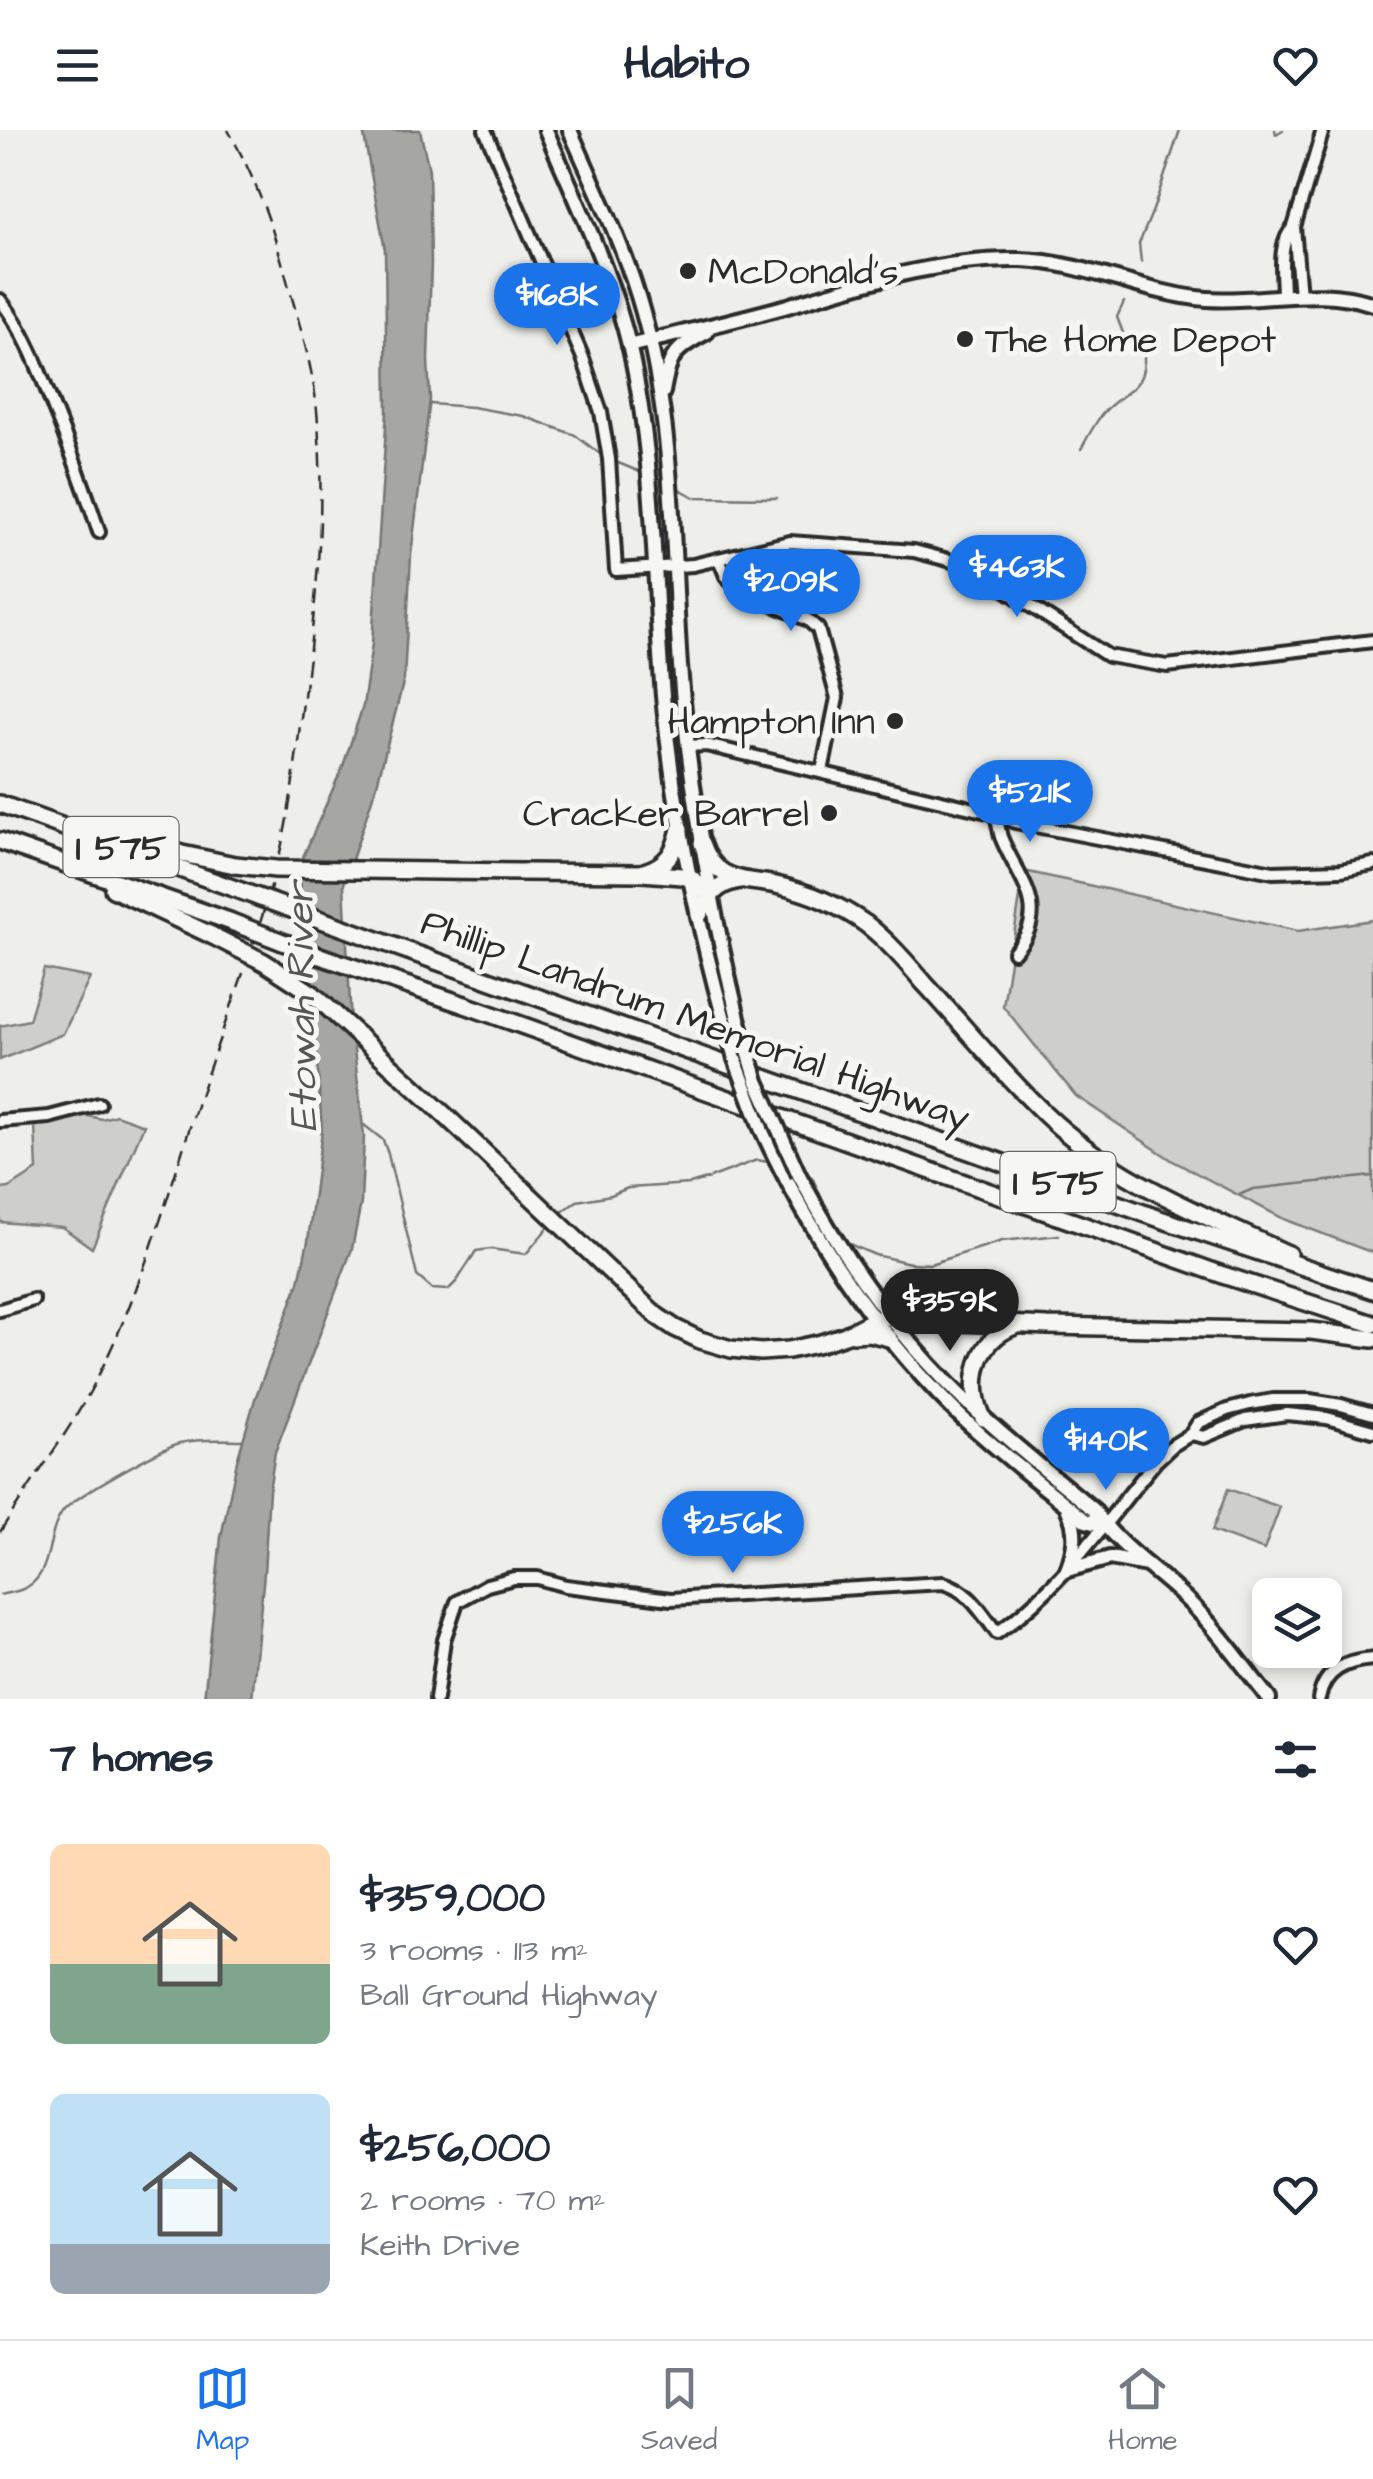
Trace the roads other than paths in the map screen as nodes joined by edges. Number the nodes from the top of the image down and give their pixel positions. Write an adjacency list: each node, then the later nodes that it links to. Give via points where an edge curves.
1 (485, 130): 17 (street, via 600,412 616,570)
2 (546, 130): 12 (main road)
3 (570, 130): 11 (main road, via 625,258)
4 (1324, 130): 5 (street)
5 (1294, 227): 6 (street); 7 (street, via 1282,259)
6 (1300, 295): 7 (main road); 9 (main road)
7 (1283, 296): 10 (main road, via 1201,298 1050,262 1001,260 922,269)
8 (0, 300): 14 (street, via 32,354)
9 (1371, 302)
10 (726, 323): 11 (main road); 13 (main road, via 674,354)
11 (650, 341): 12 (main road); 13 (main road)
12 (629, 346): 17 (main road, via 648,464)
13 (661, 400): 16 (main road)
14 (99, 532)
15 (719, 559): 16 (street); 18 (street, via 790,542 914,550 968,566 1108,656 1168,666); 20 (street, via 729,579 750,594 818,629 837,704)
16 (675, 566): 17 (street); 19 (main road)
17 (654, 567): 23 (main road)
18 (1373, 641)
19 (688, 746): 20 (street); 25 (main road)
20 (822, 771): 22 (street)
21 (0, 801): 28 (highway, bridge, via 235,866); 37 (highway, Phillip Landrum Memorial Highway / I 575, bridge)
22 (996, 814): 27 (street, via 1274,872); 33 (street, via 1031,898 1032,920)
23 (680, 828): 28 (highway, via 665,863); 29 (main road)
24 (0, 841): 26 (highway, Phillip Landrum Memorial Highway / I 575)
25 (702, 843): 30 (highway, via 717,868); 31 (main road)
26 (37, 854): 43 (highway, Phillip Landrum Memorial Highway / I 575, bridge); 44 (highway, bridge, via 211,935 313,994 675,1328 746,1351 800,1348)
27 (1373, 864)
28 (642, 873): 29 (highway)
29 (690, 878): 31 (highway); 32 (main road)
30 (740, 880): 31 (highway); 37 (highway, via 812,895 866,924 1041,1110 1110,1167)
31 (710, 896): 32 (highway); 34 (main road)
32 (698, 915): 34 (main road)
33 (1014, 952)
34 (731, 1020): 41 (main road, bridge, via 799,1175); 41 (main road, bridge, via 744,1085 780,1168 839,1271)
35 (99, 1104): 36 (street)
36 (0, 1121)
37 (1350, 1283): 38 (highway, Phillip Landrum Memorial Highway / I 575)
38 (1373, 1290)
39 (34, 1300): 40 (street)
40 (0, 1310)
41 (882, 1318): 42 (highway); 44 (highway); 45 (main road); 48 (main road)
42 (1022, 1324): 46 (highway, via 1311,1330); 48 (highway, via 991,1341 978,1363 976,1394)
43 (1373, 1324)
44 (844, 1335): 45 (highway)
45 (890, 1338): 51 (main road, via 978,1432)
46 (1373, 1339)
47 (1373, 1414): 50 (street, via 1321,1401 1273,1400 1217,1414)
48 (984, 1418): 52 (main road, via 1094,1510)
49 (1373, 1431): 50 (street, via 1287,1414 1245,1420 1204,1437)
50 (1191, 1434): 52 (street, via 1162,1455)
51 (1065, 1504): 52 (main road); 54 (main road, via 1075,1531)
52 (1104, 1526): 53 (main road); 54 (street)
53 (1148, 1565): 54 (main road, via 1110,1558); 57 (main road, via 1206,1618)
54 (1067, 1570): 56 (street, via 996,1633 968,1595 943,1584 671,1599 514,1578 457,1602)
55 (1373, 1659): 58 (street, via 1333,1670)
56 (436, 1699)
57 (1270, 1699)
58 (1319, 1699)

